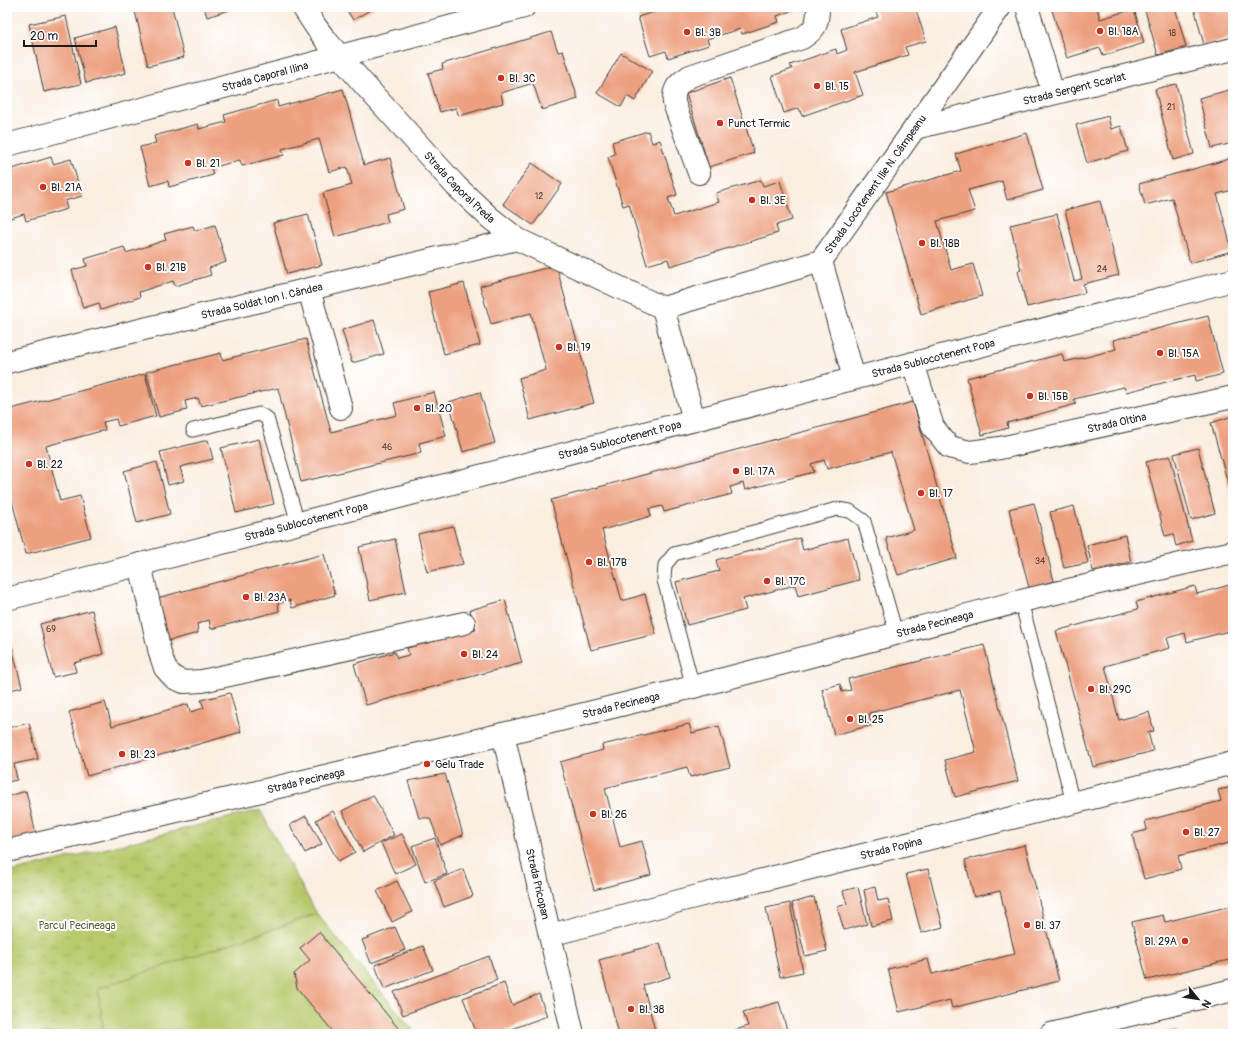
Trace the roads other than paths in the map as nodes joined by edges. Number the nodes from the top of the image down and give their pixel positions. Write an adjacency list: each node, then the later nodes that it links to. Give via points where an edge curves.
1 (303, 7): 7 (street, Strada Caporal Preda)
2 (524, 7): 7 (street, Strada Caporal Ilina)
3 (818, 7): 11 (street, via 818,17 813,31 802,38 679,82 673,93 674,103)
4 (1027, 7): 8 (street)
5 (993, 11): 9 (street, Strada Locotenent Ilie N. Câmpeanu)
6 (1233, 49): 8 (street, Strada Sergent Scarlat)
7 (340, 56): 10 (street, Strada Caporal Ilina); 12 (street, Strada Caporal Preda, via 456,186)
8 (1053, 93): 9 (street, Strada Sergent Scarlat)
9 (915, 128): 13 (street, Strada Locotenent Ilie N. Câmpeanu)
10 (7, 145)
11 (699, 173)
12 (517, 239): 15 (street, Strada Soldat Ion I. Cândea); 16 (street, Strada Caporal Preda)
13 (821, 261): 16 (street); 19 (street, Strada Locotenent Ilie N. Câmpeanu)
14 (1233, 280): 18 (street, Strada Sublocotenent Popa)
15 (309, 289): 17 (street, Strada Soldat Ion I. Cândea); 21 (street)
16 (663, 308): 22 (street)
17 (7, 362)
18 (913, 363): 19 (street, Strada Sublocotenent Popa); 20 (street, Strada Oltina, via 933,428 949,447 970,452 1000,448)
19 (854, 378): 22 (street, Strada Sublocotenent Popa)
20 (1233, 397)
21 (341, 408)
22 (694, 420): 24 (street, Strada Sublocotenent Popa)
23 (193, 430): 24 (lane, via 259,414 267,418)
24 (298, 523): 26 (street, Strada Sublocotenent Popa)
25 (1233, 552): 28 (street, Strada Pecineaga)
26 (140, 564): 27 (street, Strada Sublocotenent Popa); 29 (street, via 165,668 174,678 184,682 202,681)
27 (7, 598)
28 (1021, 601): 30 (street, Strada Pecineaga); 34 (lane)
29 (464, 623)
30 (896, 633): 31 (street, Strada Pecineaga); 31 (lane, via 864,521 850,511 836,509 674,554 665,565 664,580)
31 (693, 687): 32 (street, Strada Pecineaga)
32 (503, 734): 35 (street, Strada Pecineaga); 36 (street, Strada Pricopan)
33 (1233, 763): 34 (street, Strada Popina)
34 (1074, 803): 36 (street, Strada Popina)
35 (7, 851)
36 (550, 935): 38 (street, Strada Pricopan)
37 (1233, 990): 39 (street)
38 (573, 1034)
39 (1051, 1034)

